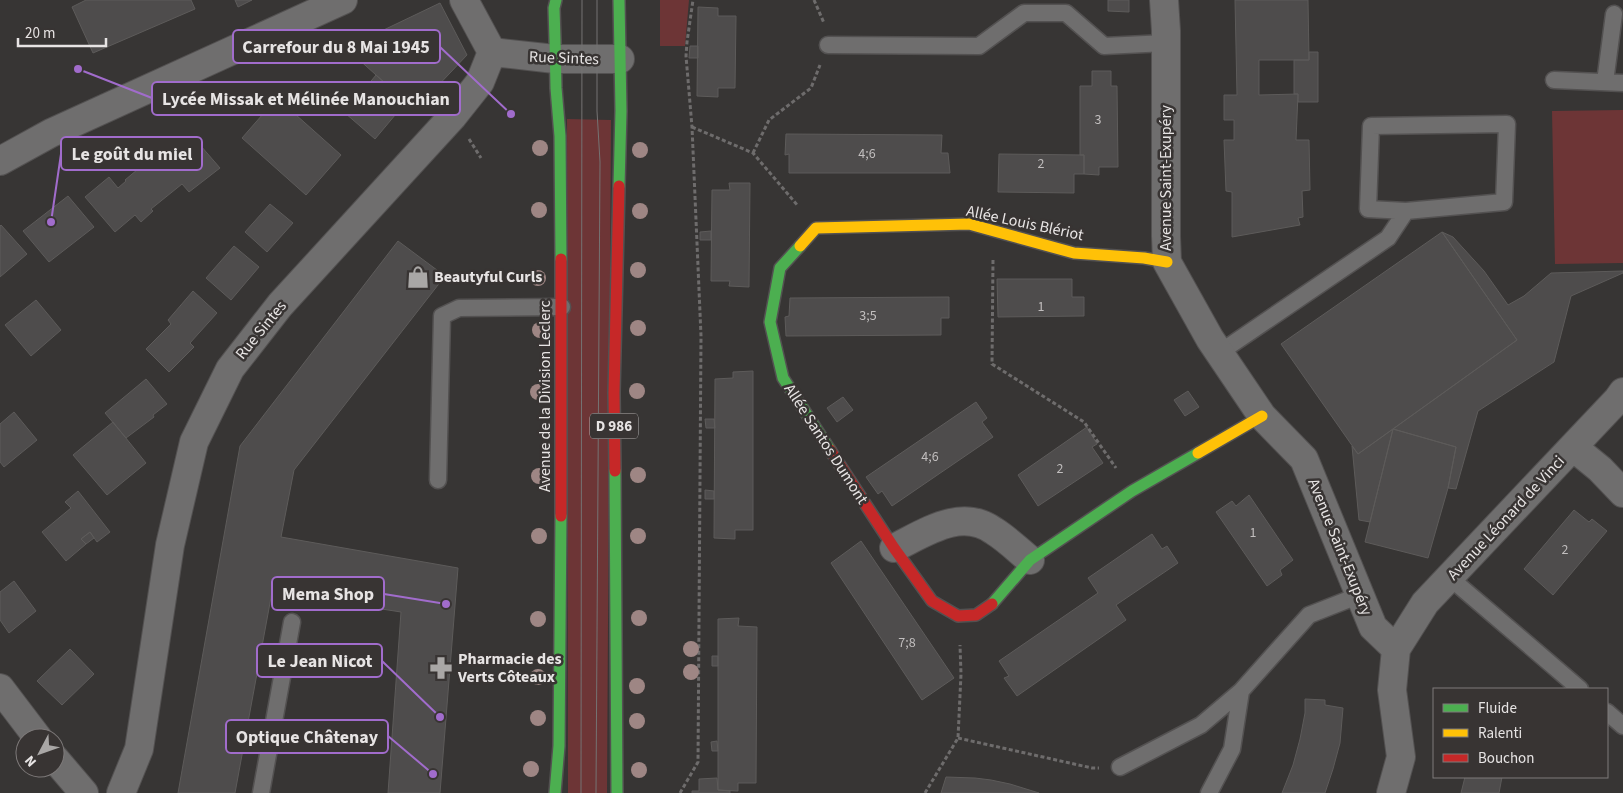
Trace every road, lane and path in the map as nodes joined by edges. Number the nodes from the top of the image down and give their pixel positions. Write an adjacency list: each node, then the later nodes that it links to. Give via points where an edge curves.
1 (343, 0): 19 (street, via 51,133)
2 (464, 0): 11 (street)
3 (556, 0): 12 (main road, Avenue de la Division Leclerc)
4 (619, 0): 13 (main road, D 986)
5 (693, 0): 17 (path, via 686,56)
6 (814, 0): 10 (path, via 824,20)
7 (1164, 0): 9 (street, Avenue Saint-Exupéry)
8 (1614, 14): 15 (lane)
9 (1166, 43): 10 (lane, via 1104,46 1066,13 1024,13 979,46); 23 (street, Avenue Saint-Exupéry)
10 (828, 45): 18 (path, via 811,88 769,120)
11 (492, 52): 12 (street, Rue Sintes); 49 (street, Rue Sintes, via 480,82 453,116 280,305 230,369 194,442 170,545 139,749)
12 (555, 59): 13 (street, Rue Sintes); 24 (main road, Avenue de la Division Leclerc, via 560,136)
13 (620, 59): 52 (main road, D 986, via 614,393)
14 (1554, 80): 15 (lane)
15 (1605, 82): 16 (lane)
16 (1623, 83)
17 (692, 127): 18 (path); 53 (path, via 700,336 698,762)
18 (753, 153): 21 (path)
19 (0, 161)
20 (1406, 210): 20 (lane, via 1504,202 1507,124 1371,126 1368,209); 25 (lane, via 1388,238)
21 (816, 228): 22 (main road, Allée Louis Blériot, via 970,224); 32 (main road, Allée Santos Dumont, via 780,268 770,322 783,378)
22 (993, 230): 23 (main road, Allée Louis Blériot, via 1074,252); 30 (path, via 992,364 1084,422)
23 (1167, 262): 25 (street, Avenue Saint-Exupéry)
24 (562, 307): 29 (lane, via 459,308 442,316); 51 (main road, Avenue de la Division Leclerc, via 559,746)
25 (1219, 353): 27 (street, Avenue Saint-Exupéry)
26 (1623, 392): 28 (street, Avenue Léonard de Vinci)
27 (1262, 416): 30 (main road); 35 (street, Avenue Saint-Exupéry, via 1304,459)
28 (1573, 447): 31 (street); 34 (street, Avenue Léonard de Vinci)
29 (438, 480)
30 (1132, 491): 33 (main road)
31 (1623, 492)
32 (894, 548): 33 (street, via 946,523 971,520 992,529); 36 (main road, Allée Santos Dumont, via 932,601)
33 (1030, 560): 36 (main road, via 994,603 976,615)
34 (1449, 578): 38 (street, Avenue Léonard de Vinci, via 1425,603); 40 (lane)
35 (1360, 595): 38 (street, Avenue Saint-Exupéry, via 1373,627); 41 (lane, via 1309,615)
36 (958, 616): 45 (path, via 962,674)
37 (292, 622): 50 (lane)
38 (1396, 649): 56 (street, via 1392,690 1401,758)
39 (0, 688): 44 (street)
40 (1579, 688)
41 (1242, 690): 46 (lane, via 1201,725); 55 (lane, via 1232,749)
42 (1608, 713): 43 (lane)
43 (1623, 726)
44 (30, 728)
45 (958, 738): 46 (path, via 1092,768); 54 (path)
46 (1120, 767)
47 (65, 771): 48 (street)
48 (84, 793)
49 (121, 793)
50 (262, 793)
51 (555, 793)
52 (617, 793)
53 (680, 793)
54 (925, 793)
55 (1210, 793)
56 (1391, 793)

